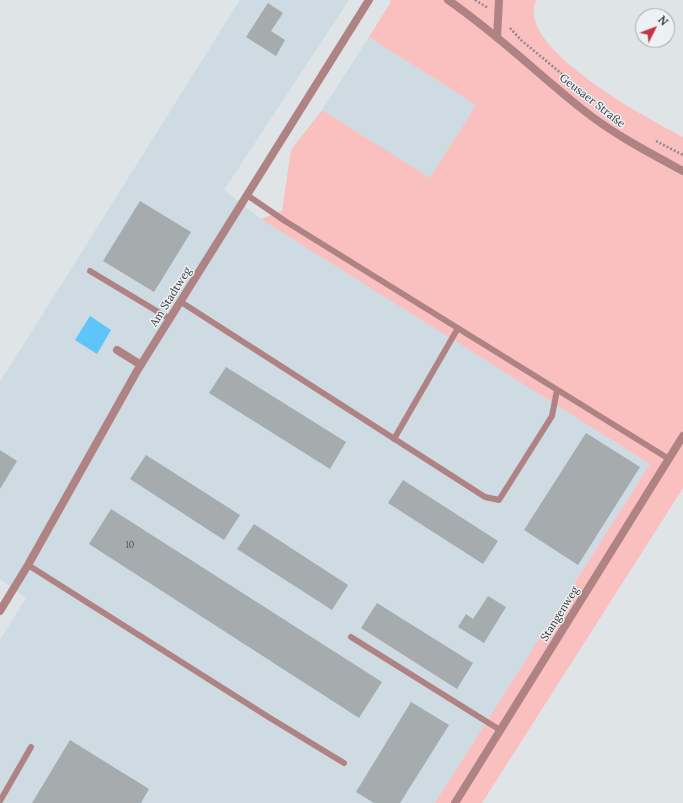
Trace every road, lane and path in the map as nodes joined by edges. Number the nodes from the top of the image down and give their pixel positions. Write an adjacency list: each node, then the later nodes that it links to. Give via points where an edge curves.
1 (369, 0): 11 (street, Am Stadtweg)
2 (448, 0): 6 (street, Geusaer Straße)
3 (475, 0): 5 (path)
4 (499, 0): 5 (street)
5 (498, 15): 6 (street); 7 (path, via 521,40)
6 (497, 36): 10 (street, Geusaer Straße, via 582,110 627,141)
7 (607, 111)
8 (651, 138): 9 (path)
9 (683, 156)
10 (683, 171)
11 (247, 195): 13 (street, Am Stadtweg); 15 (lane)
12 (90, 271): 14 (lane)
13 (181, 302): 14 (street, Am Stadtweg); 20 (lane)
14 (170, 320): 17 (street, Am Stadtweg)
15 (458, 328): 18 (lane); 20 (lane)
16 (117, 350): 17 (street)
17 (141, 365): 22 (street, Am Stadtweg)
18 (557, 390): 20 (lane, via 552,416 499,500 485,497); 21 (lane)
19 (683, 436): 21 (street, Stangenweg)
20 (394, 439)
21 (669, 459): 25 (street, Stangenweg)
22 (28, 565): 23 (street, Am Stadtweg); 27 (lane)
23 (0, 611)
24 (351, 637): 25 (lane)
25 (500, 730): 29 (street, Stangenweg)
26 (31, 747): 28 (lane)
27 (344, 763)
28 (0, 801)
29 (455, 803)

